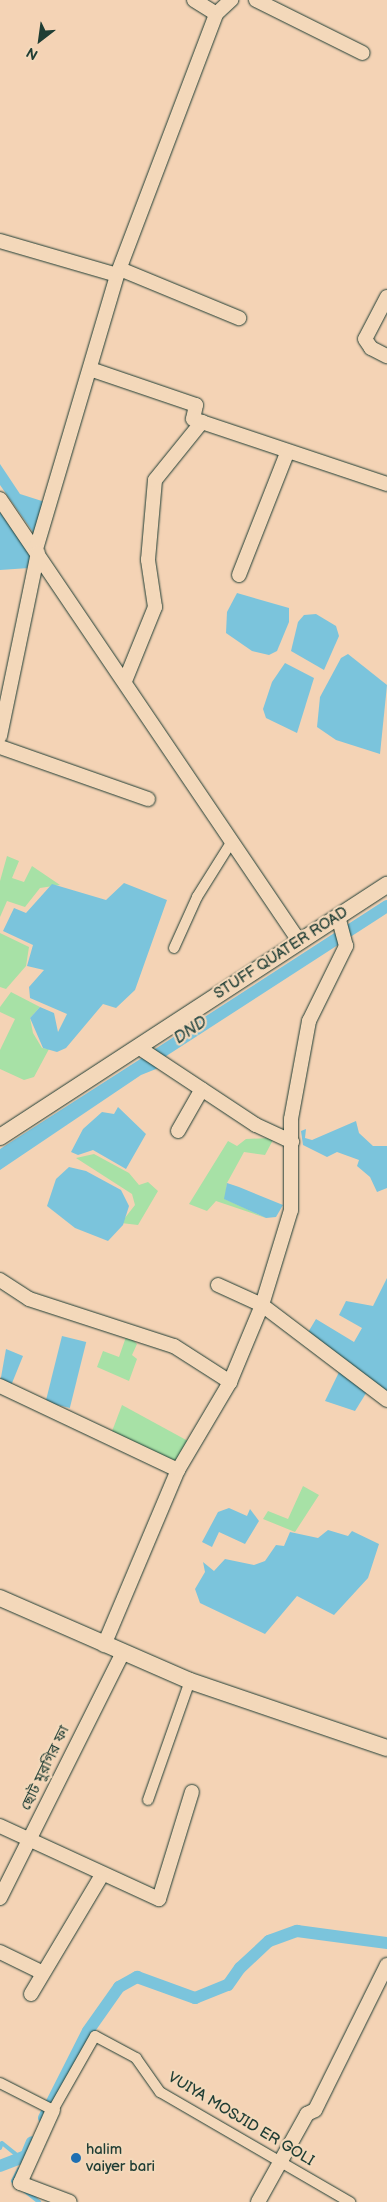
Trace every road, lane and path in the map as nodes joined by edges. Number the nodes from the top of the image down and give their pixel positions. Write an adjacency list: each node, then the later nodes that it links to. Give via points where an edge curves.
1 (194, 0): 4 (street)
2 (231, 0): 4 (street)
3 (256, 0): 5 (street)
4 (216, 14): 7 (street)
5 (363, 53)
6 (0, 241): 7 (street)
7 (118, 272): 9 (street); 11 (street)
8 (387, 297): 10 (street, via 365,339 371,348)
9 (239, 318)
10 (387, 356)
11 (90, 369): 12 (street, via 196,405 193,419); 16 (street)
12 (202, 422): 13 (street); 18 (street, via 155,480 148,560 156,607)
13 (287, 453): 14 (street); 17 (street)
14 (387, 484)
15 (0, 499): 16 (street)
16 (37, 551): 18 (street); 19 (street)
17 (239, 575)
18 (125, 682): 22 (street)
19 (0, 736)
20 (0, 747): 21 (street)
21 (148, 799)
22 (232, 841): 25 (street); 26 (street, via 197,897)
23 (387, 885): 24 (street, STUFF QUATER ROAD)
24 (339, 921): 25 (street, STUFF QUATER ROAD); 31 (street, via 344,942 309,1021 291,1119)
25 (299, 941): 27 (street, STUFF QUATER ROAD)
26 (174, 948)
27 (143, 1050): 28 (street); 30 (street, STUFF QUATER ROAD)
28 (202, 1089): 29 (street); 31 (street, via 256,1126)
29 (178, 1131)
30 (0, 1137)
31 (292, 1142): 34 (street, via 291,1210)
32 (0, 1280): 35 (street, via 29,1299 174,1346)
33 (218, 1285): 34 (street)
34 (262, 1304): 35 (street); 37 (street)
35 (230, 1382): 38 (street)
36 (0, 1386): 38 (street)
37 (387, 1400)
38 (178, 1470): 40 (street)
39 (0, 1598): 40 (street)
40 (104, 1645): 41 (street)
41 (122, 1654): 42 (street); 47 (street, ছোট মুরগির ফা)
42 (190, 1681): 43 (street); 45 (street)
43 (387, 1748)
44 (192, 1792): 48 (street, via 160,1898)
45 (148, 1800)
46 (0, 1826): 47 (street)
47 (30, 1839): 48 (street); 49 (street, ছোট মুরগির ফা)
48 (102, 1876): 52 (street)
49 (0, 1898)
50 (0, 1952): 52 (street)
51 (387, 1965): 56 (street, via 315,2110 307,2114)
52 (41, 1972): 53 (street)
53 (31, 1994)
54 (0, 2083): 55 (street)
55 (53, 2110): 56 (street, VUIYA MOSJID ER GOLI, via 95,2036 136,2058 160,2092); 57 (street, via 20,2183)
56 (278, 2163): 58 (street); 59 (street, VUIYA MOSJID ER GOLI)
57 (70, 2202)
58 (258, 2202)
59 (350, 2202)

